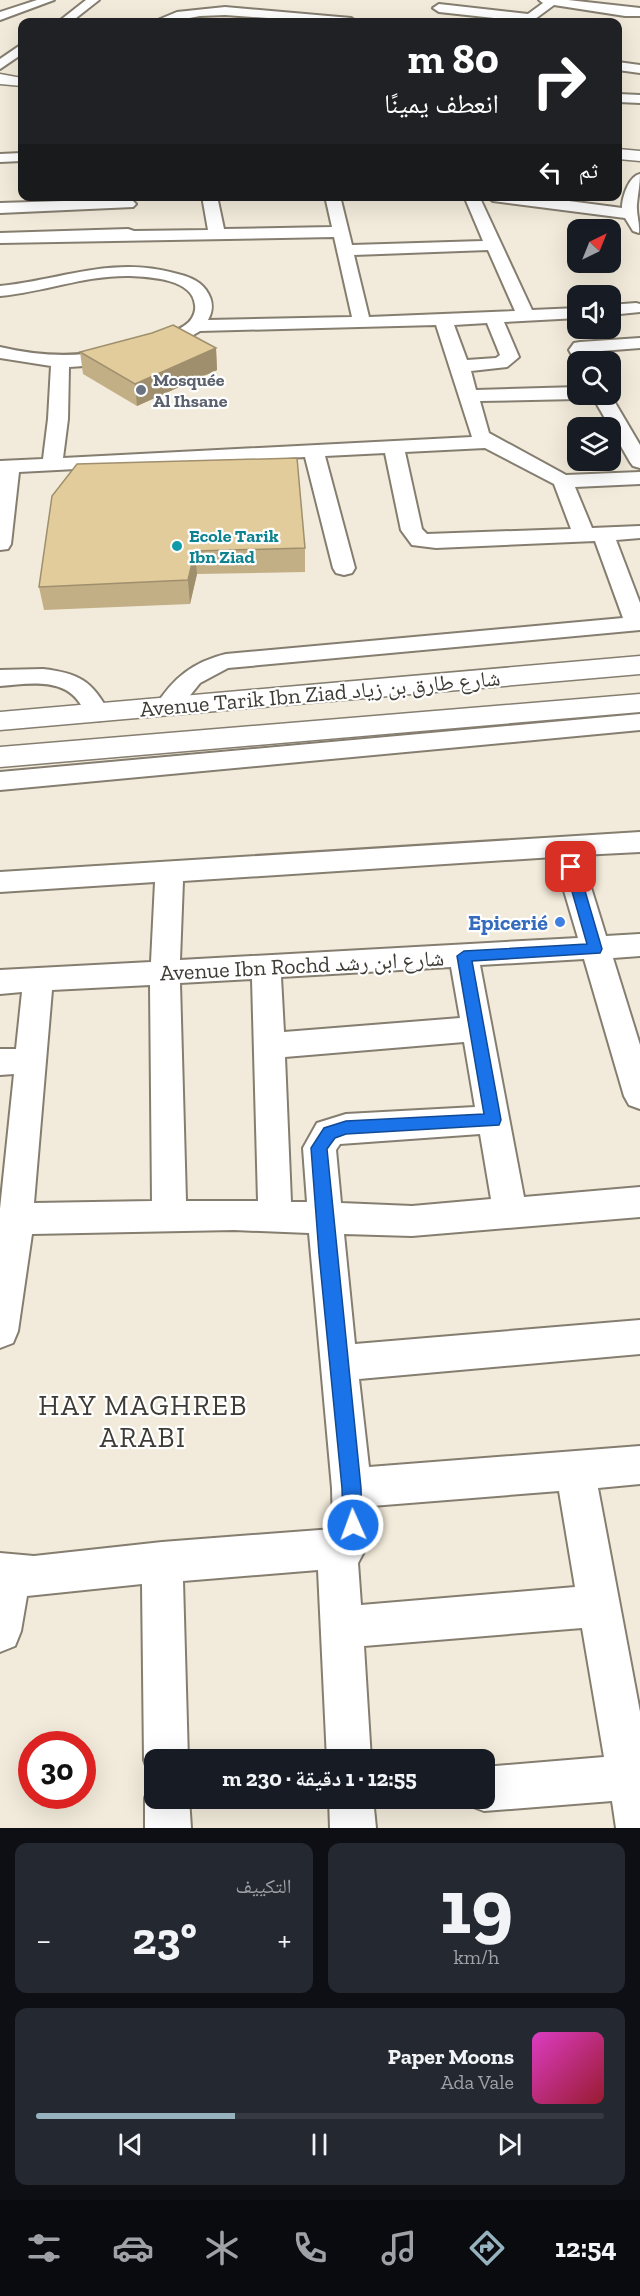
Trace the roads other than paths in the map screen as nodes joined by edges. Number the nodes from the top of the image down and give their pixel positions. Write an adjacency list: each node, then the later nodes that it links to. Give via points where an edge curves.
1 (48, 0): 8 (street)
2 (93, 0): 10 (street)
3 (634, 0): 9 (street)
4 (548, 1): 6 (street, via 531,18); 9 (street)
5 (350, 8): 14 (street)
6 (440, 8)
7 (260, 13): 11 (street, via 211,9); 12 (street); 13 (street)
8 (0, 16)
9 (638, 16)
10 (69, 18)
11 (169, 18)
12 (254, 18)
13 (307, 18)
14 (338, 18)
15 (18, 51): 16 (street)
16 (0, 65)
17 (622, 67): 18 (street)
18 (640, 69)
19 (0, 80): 20 (main road)
20 (18, 82)
21 (622, 98): 22 (street)
22 (640, 99)
23 (622, 154): 24 (main road)
24 (640, 156)
25 (18, 157): 26 (street)
26 (0, 158)
27 (640, 178): 35 (street, via 628,205)
28 (51, 201): 34 (street)
29 (128, 201): 41 (street)
30 (210, 201): 38 (street)
31 (333, 201): 37 (street)
32 (473, 201): 40 (street)
33 (548, 201): 35 (street)
34 (0, 208)
35 (629, 214): 36 (street)
36 (640, 230)
37 (341, 232): 38 (street); 42 (street)
38 (217, 234): 41 (street)
39 (0, 238): 41 (street)
40 (494, 245): 42 (street); 47 (street)
41 (129, 249): 43 (street, via 95,272 30,289); 51 (street, via 163,275 199,289 205,310)
42 (346, 250): 50 (street)
43 (0, 291)
44 (639, 308): 45 (street)
45 (621, 309)
46 (567, 313): 47 (street)
47 (526, 316): 48 (street)
48 (493, 317): 49 (street); 56 (street, via 510,357 501,363)
49 (443, 320): 50 (street); 56 (street)
50 (362, 322): 51 (street)
51 (196, 327): 55 (street, via 134,351)
52 (640, 344): 53 (street)
53 (599, 351)
54 (0, 352): 55 (street)
55 (60, 362): 66 (street)
56 (460, 366): 58 (street)
57 (567, 393): 58 (street)
58 (469, 396): 62 (street, via 478,432)
59 (607, 405): 65 (street)
60 (614, 405): 61 (street)
61 (634, 416)
62 (488, 442): 63 (street); 69 (street)
63 (394, 447): 64 (street); 71 (street, via 412,530 420,540)
64 (314, 452): 66 (street); 73 (street)
65 (640, 462)
66 (52, 465): 67 (street)
67 (5, 467): 72 (street)
68 (640, 478): 69 (street)
69 (562, 481): 71 (street)
70 (640, 532): 71 (street)
71 (593, 534): 74 (street)
72 (0, 544)
73 (344, 568)
74 (638, 623): 78 (street, via 226,661 200,669)
75 (640, 665): 78 (main road, Avenue Tarik Ibn Ziad شارع طارق بن زياد)
76 (0, 678): 79 (street, via 43,676 70,681 88,695)
77 (640, 704): 82 (main road, Avenue Tarik Ibn Ziad شارع طارق بن زياد)
78 (167, 707): 79 (main road, Avenue Tarik Ibn Ziad شارع طارق بن زياد)
79 (97, 713): 80 (main road, Avenue Tarik Ibn Ziad شارع طارق بن زياد)
80 (0, 721)
81 (640, 722): 83 (street)
82 (0, 757)
83 (0, 781)
84 (640, 842): 85 (street)
85 (565, 847): 86 (street); 89 (street)
86 (169, 873): 87 (street); 92 (street)
87 (0, 882)
88 (640, 945): 89 (street, Avenue Ibn Rochd شارع ابن رشد)
89 (595, 949): 90 (street, Avenue Ibn Rochd شارع ابن رشد); 99 (street)
90 (464, 956): 91 (street, Avenue Ibn Rochd شارع ابن رشد); 95 (street)
91 (266, 966): 92 (street, Avenue Ibn Rochd شارع ابن رشد); 96 (street)
92 (165, 972): 93 (street, Avenue Ibn Rochd شارع ابن رشد); 105 (street)
93 (38, 980): 94 (street, Avenue Ibn Rochd شارع ابن رشد); 97 (street)
94 (0, 982)
95 (477, 1029): 96 (street); 100 (street)
96 (268, 1046): 104 (street)
97 (32, 1060): 98 (street); 101 (street)
98 (0, 1062)
99 (640, 1096)
100 (493, 1120): 103 (street); 106 (street, via 346,1128 329,1133 319,1148)
101 (12, 1152): 107 (street)
102 (640, 1202): 103 (street)
103 (510, 1213): 106 (street, via 412,1221)
104 (275, 1216): 105 (street); 106 (street)
105 (169, 1217): 107 (street)
106 (325, 1220): 110 (street)
107 (10, 1242): 108 (street)
108 (0, 1331)
109 (640, 1336): 110 (street)
110 (340, 1363): 113 (street)
111 (640, 1465): 112 (street)
112 (575, 1470): 113 (street); 117 (street)
113 (352, 1488): 114 (street, via 353,1535 345,1548)
114 (337, 1549): 115 (street); 118 (street)
115 (162, 1562): 116 (street, via 34,1576); 120 (street)
116 (5, 1574): 119 (street)
117 (599, 1606): 118 (street); 122 (street)
118 (341, 1627): 121 (street)
119 (0, 1631)
120 (166, 1749)
121 (351, 1749)
122 (631, 1777): 123 (street); 126 (street)
123 (495, 1788)
124 (167, 1809): 125 (street)
125 (168, 1828)
126 (639, 1828)

